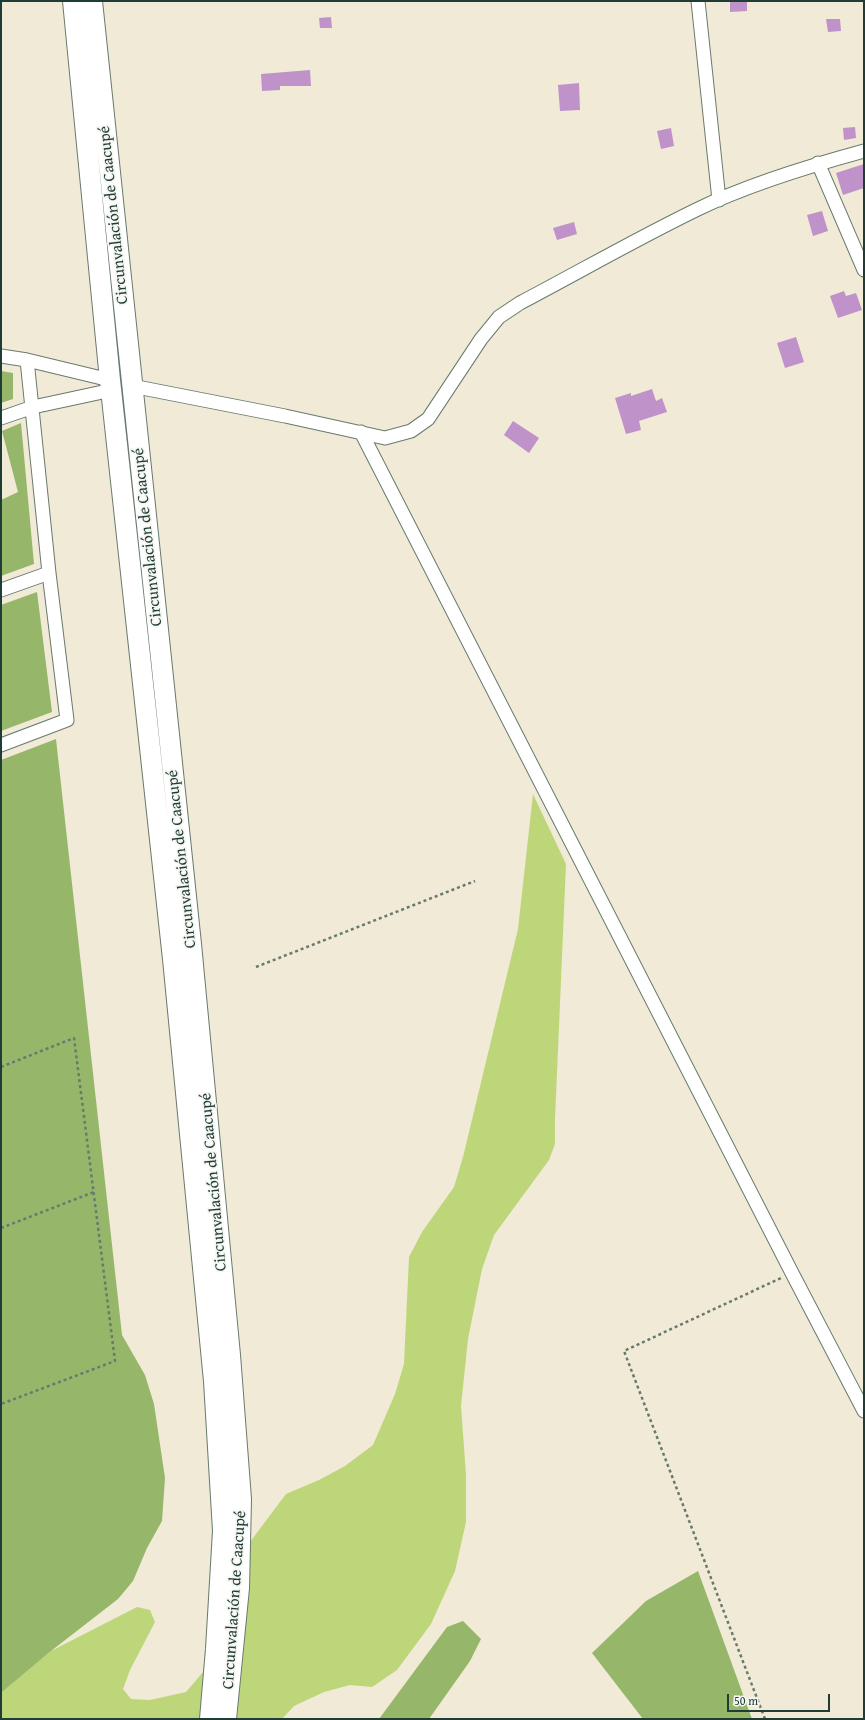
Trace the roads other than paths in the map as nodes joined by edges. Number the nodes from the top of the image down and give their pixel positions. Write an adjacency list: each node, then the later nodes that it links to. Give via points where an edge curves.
1 (73, 1): 10 (highway, Circunvalación de Caacupé)
2 (92, 1): 11 (highway, Circunvalación de Caacupé)
3 (698, 1): 6 (street)
4 (864, 151): 5 (street)
5 (818, 163): 6 (street); 7 (street)
6 (719, 200): 14 (street, via 698,208 520,303 499,317 481,338 428,419 411,431 385,438)
7 (864, 270)
8 (1, 356): 9 (street)
9 (27, 360): 10 (street); 12 (street)
10 (111, 385): 12 (street); 19 (highway, Circunvalación de Caacupé, via 173,959 214,1381 223,1531)
11 (132, 386): 14 (street); 20 (highway, Circunvalación de Caacupé, via 191,944 241,1499 239,1588)
12 (33, 407): 13 (street); 15 (street)
13 (1, 418)
14 (361, 432): 18 (street)
15 (49, 573): 16 (street); 17 (street, via 67,720)
16 (1, 590)
17 (1, 745)
18 (864, 1410)
19 (210, 1719)
20 (226, 1719)

